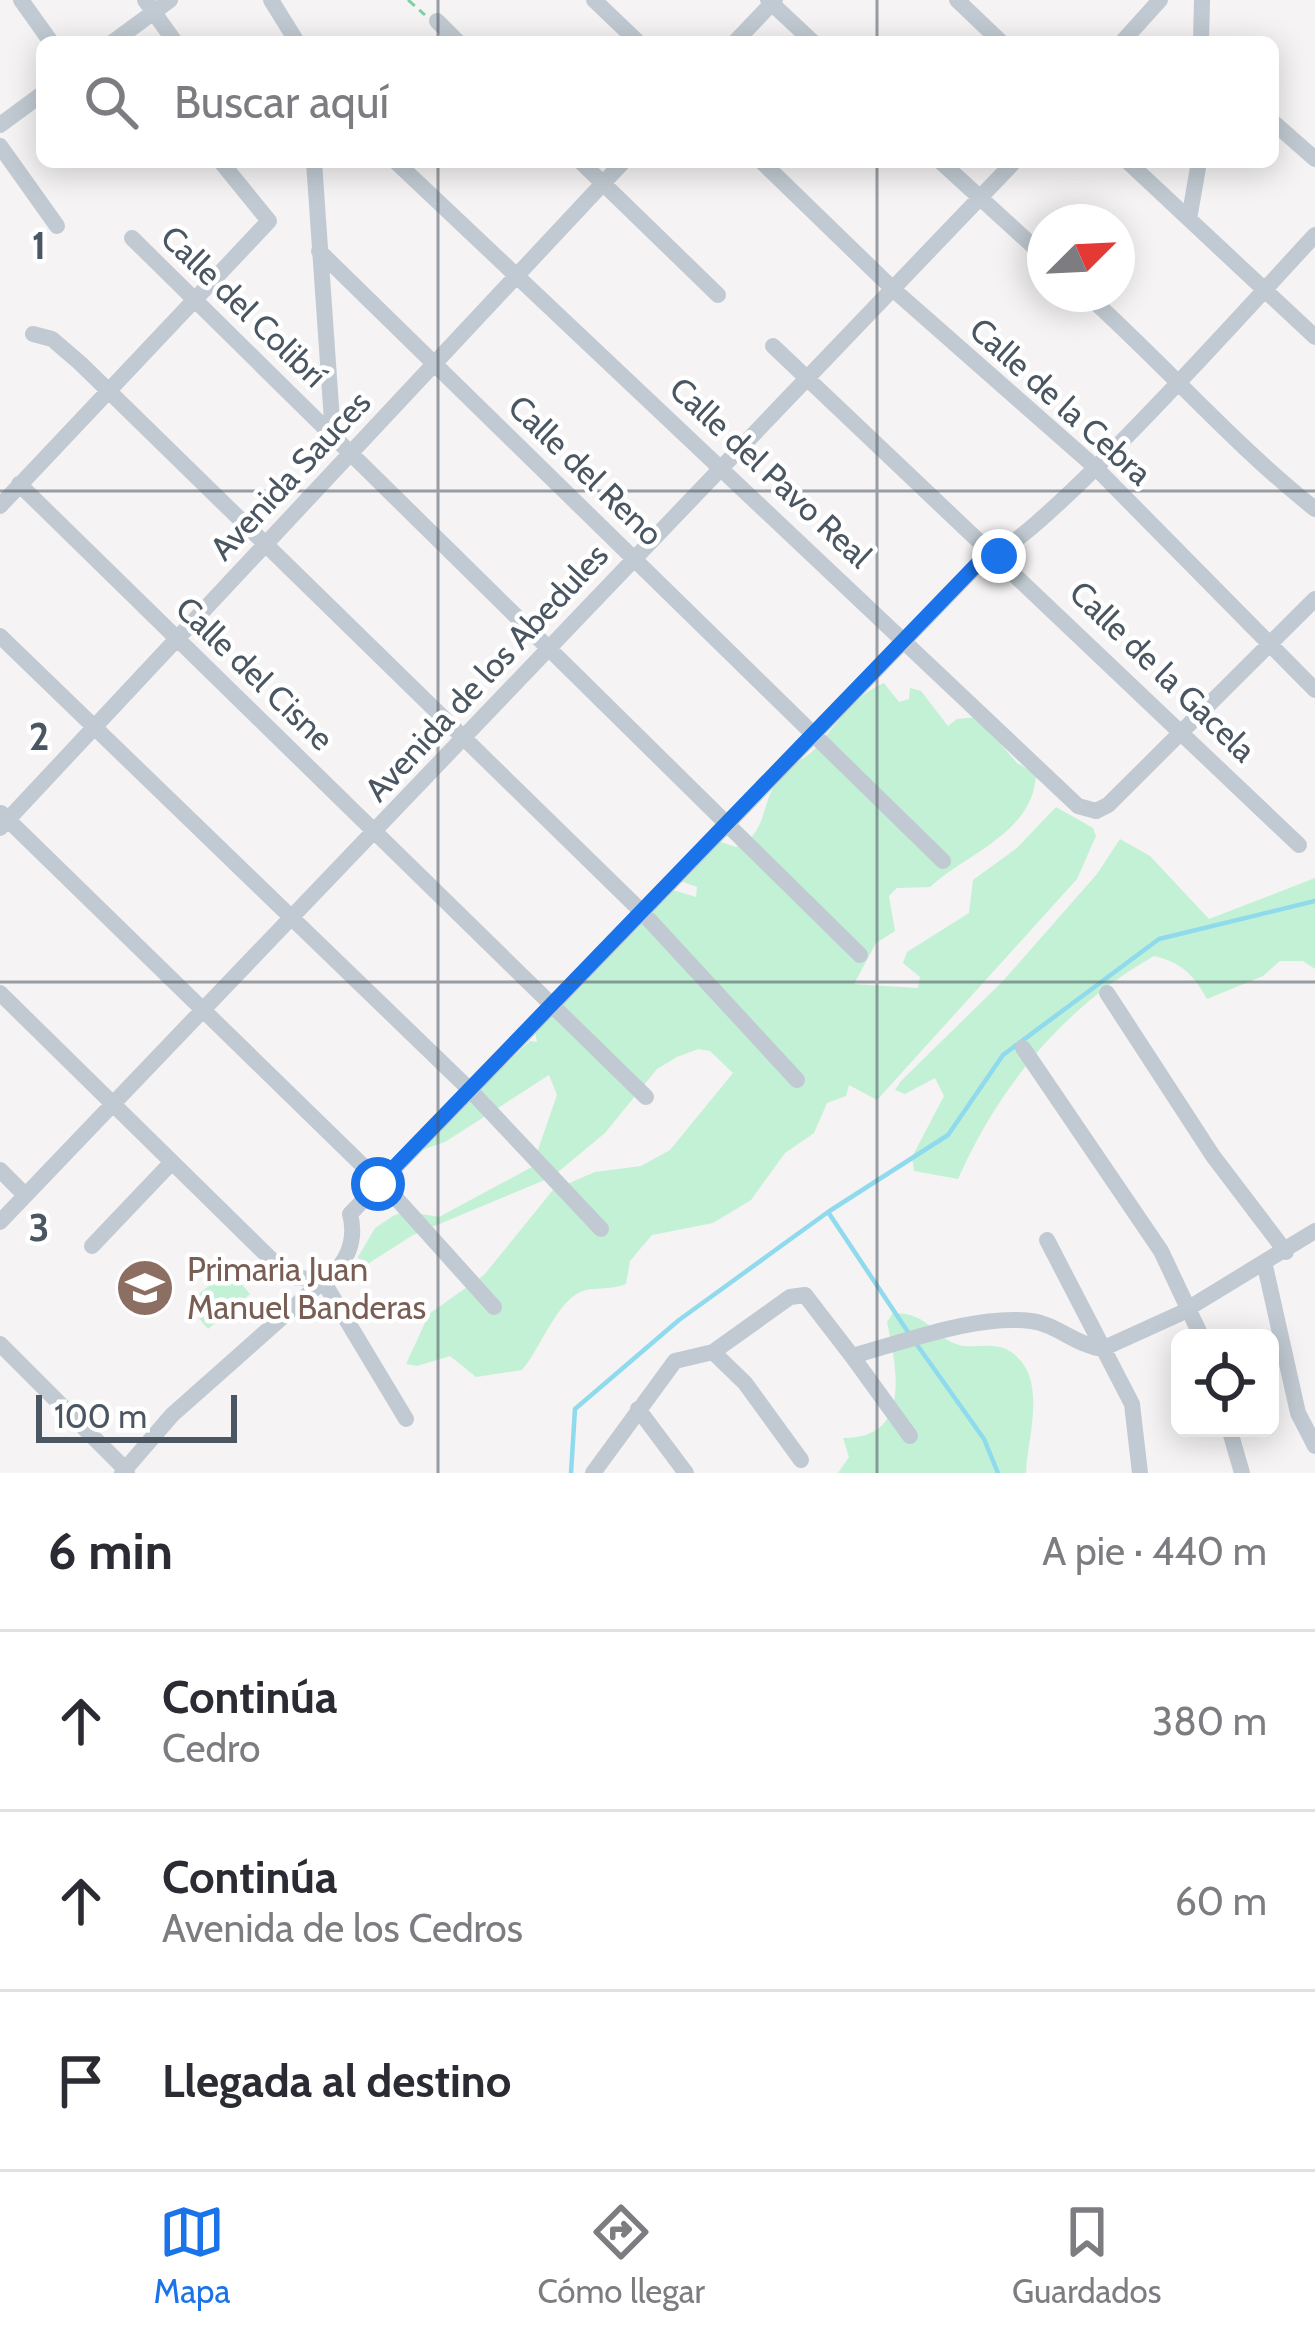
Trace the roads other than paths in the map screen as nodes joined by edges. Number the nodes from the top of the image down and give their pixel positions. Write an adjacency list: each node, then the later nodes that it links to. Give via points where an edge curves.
1 (21, 0): 11 (street)
2 (170, 0): 9 (street)
3 (271, 0): 14 (street)
4 (594, 0): 16 (street)
5 (957, 0): 19 (street)
6 (1202, 0): 21 (street)
7 (771, 1): 17 (street); 18 (street)
8 (1150, 3): 20 (street)
9 (150, 6): 12 (street); 13 (street)
10 (437, 21): 15 (street)
11 (47, 36)
12 (119, 36)
13 (171, 36)
14 (293, 36)
15 (452, 36)
16 (632, 36)
17 (740, 36)
18 (806, 36)
19 (995, 36)
20 (1126, 36)
21 (1201, 36)
22 (36, 98): 23 (street)
23 (0, 125)
24 (1279, 127): 26 (street)
25 (0, 146): 40 (street)
26 (1315, 159)
27 (225, 168): 49 (street, via 270,218)
28 (314, 168): 44 (street)
29 (402, 168): 45 (street, Calle del Pavo Real)
30 (587, 168): 37 (street)
31 (617, 168): 37 (street, Avenida Sauces)
32 (768, 168): 47 (street, Calle de la Cebra)
33 (947, 168): 38 (street)
34 (1009, 168): 38 (street, Avenida de los Abedules)
35 (1134, 168): 39 (street)
36 (1198, 168): 39 (street)
37 (603, 183): 45 (street, Avenida Sauces); 48 (street)
38 (981, 199): 43 (street); 47 (street, Avenida de los Abedules)
39 (1189, 219): 46 (street)
40 (57, 226)
41 (1315, 235): 46 (street)
42 (132, 238): 49 (street, Calle del Colibrí)
43 (1027, 241)
44 (319, 251): 54 (street, Calle del Reno); 58 (street)
45 (516, 277): 54 (street, Avenida Sauces); 61 (street, Calle del Pavo Real)
46 (1267, 288): 52 (street); 55 (street)
47 (895, 291): 56 (street, Avenida de los Abedules); 60 (street, Calle de la Cebra)
48 (718, 295)
49 (195, 300): 57 (street); 58 (street, Calle del Colibrí)
50 (1106, 312): 55 (street)
51 (33, 334): 57 (street, via 52,340)
52 (1315, 338)
53 (773, 346): 56 (street, Calle de la Gacela)
54 (434, 364): 59 (street, Avenida Sauces); 67 (street, Calle del Reno)
55 (1179, 378): 60 (street); 64 (street)
56 (809, 381): 61 (street, Avenida de los Abedules); 66 (street, Calle de la Gacela)
57 (110, 394): 62 (street); 65 (street)
58 (333, 435): 59 (street, Calle del Colibrí)
59 (352, 453): 65 (street, Avenida Sauces); 73 (street, Calle del Colibrí)
60 (1095, 467): 66 (street); 72 (street, Calle de la Cebra)
61 (724, 468): 67 (street, Avenida de los Abedules); 70 (street, Calle del Pavo Real)
62 (19, 484): 63 (street); 71 (street, Calle del Cisne)
63 (0, 506)
64 (1315, 509)
65 (266, 545): 71 (street, Avenida Sauces); 78 (street)
66 (999, 556): 70 (street, via 985,556); 76 (street, Calle de la Gacela)
67 (635, 558): 73 (street, Avenida de los Abedules); 77 (street, Calle del Reno)
68 (1315, 599): 72 (street)
69 (0, 636): 75 (street)
70 (906, 638): 76 (street, Calle del Pavo Real, via 1078,806 1108,805); 77 (street)
71 (178, 639): 75 (street, Avenida Sauces); 81 (street, Calle del Cisne)
72 (1270, 645): 74 (street, Calle de la Cebra); 76 (street)
73 (550, 647): 78 (street, Avenida de los Abedules); 80 (street, Calle del Colibrí)
74 (1315, 690)
75 (95, 727): 79 (street, Avenida Sauces); 85 (street)
76 (1181, 728): 82 (street, Calle de la Gacela)
77 (812, 731): 80 (street); 83 (street, Calle del Reno)
78 (463, 737): 81 (street, Avenida de los Abedules); 84 (street)
79 (3, 820): 90 (street)
80 (727, 820): 84 (street); 86 (street, Calle del Colibrí)
81 (375, 832): 85 (street, Avenida de los Abedules); 89 (street, Calle del Cisne)
82 (1299, 845)
83 (943, 861)
84 (641, 911): 89 (street); 92 (street)
85 (291, 917): 90 (street, Avenida de los Abedules); 93 (street)
86 (860, 955)
87 (0, 993): 95 (street)
88 (1107, 993): 105 (street)
89 (552, 1004): 93 (street); 94 (street, Calle del Cisne)
90 (201, 1010): 95 (street, Avenida de los Abedules); 98 (street)
91 (1023, 1048): 109 (street, via 1161,1252)
92 (797, 1080)
93 (470, 1090): 98 (street); 101 (street)
94 (646, 1097)
95 (112, 1104): 96 (street); 99 (street, Avenida de los Abedules)
96 (172, 1162): 104 (street); 107 (street, via 280,1268)
97 (0, 1170): 99 (street)
98 (378, 1184): 107 (street, via 350,1214 355,1233 340,1268); 108 (street)
99 (25, 1195): 100 (street, Avenida de los Abedules)
100 (0, 1222)
101 (601, 1229)
102 (1315, 1231): 105 (street)
103 (1047, 1240): 112 (street)
104 (92, 1246)
105 (1286, 1252): 106 (street)
106 (1265, 1266): 109 (street); 119 (street, via 1298,1414)
107 (323, 1281): 116 (street); 121 (street, via 172,1415)
108 (494, 1307)
109 (1189, 1308): 110 (street); 112 (street)
110 (1198, 1329)
111 (0, 1344): 121 (street)
112 (1102, 1349): 114 (street, via 1021,1321 975,1323); 124 (street, via 1132,1404)
113 (712, 1352): 114 (street, via 776,1302 805,1295); 115 (street, via 675,1361); 120 (street)
114 (852, 1356): 117 (street)
115 (638, 1409): 122 (street); 123 (street)
116 (406, 1419)
117 (910, 1436)
118 (1232, 1437): 125 (street)
119 (1315, 1446)
120 (801, 1460)
121 (125, 1471)
122 (593, 1473)
123 (686, 1473)
124 (1140, 1473)
125 (1243, 1473)

